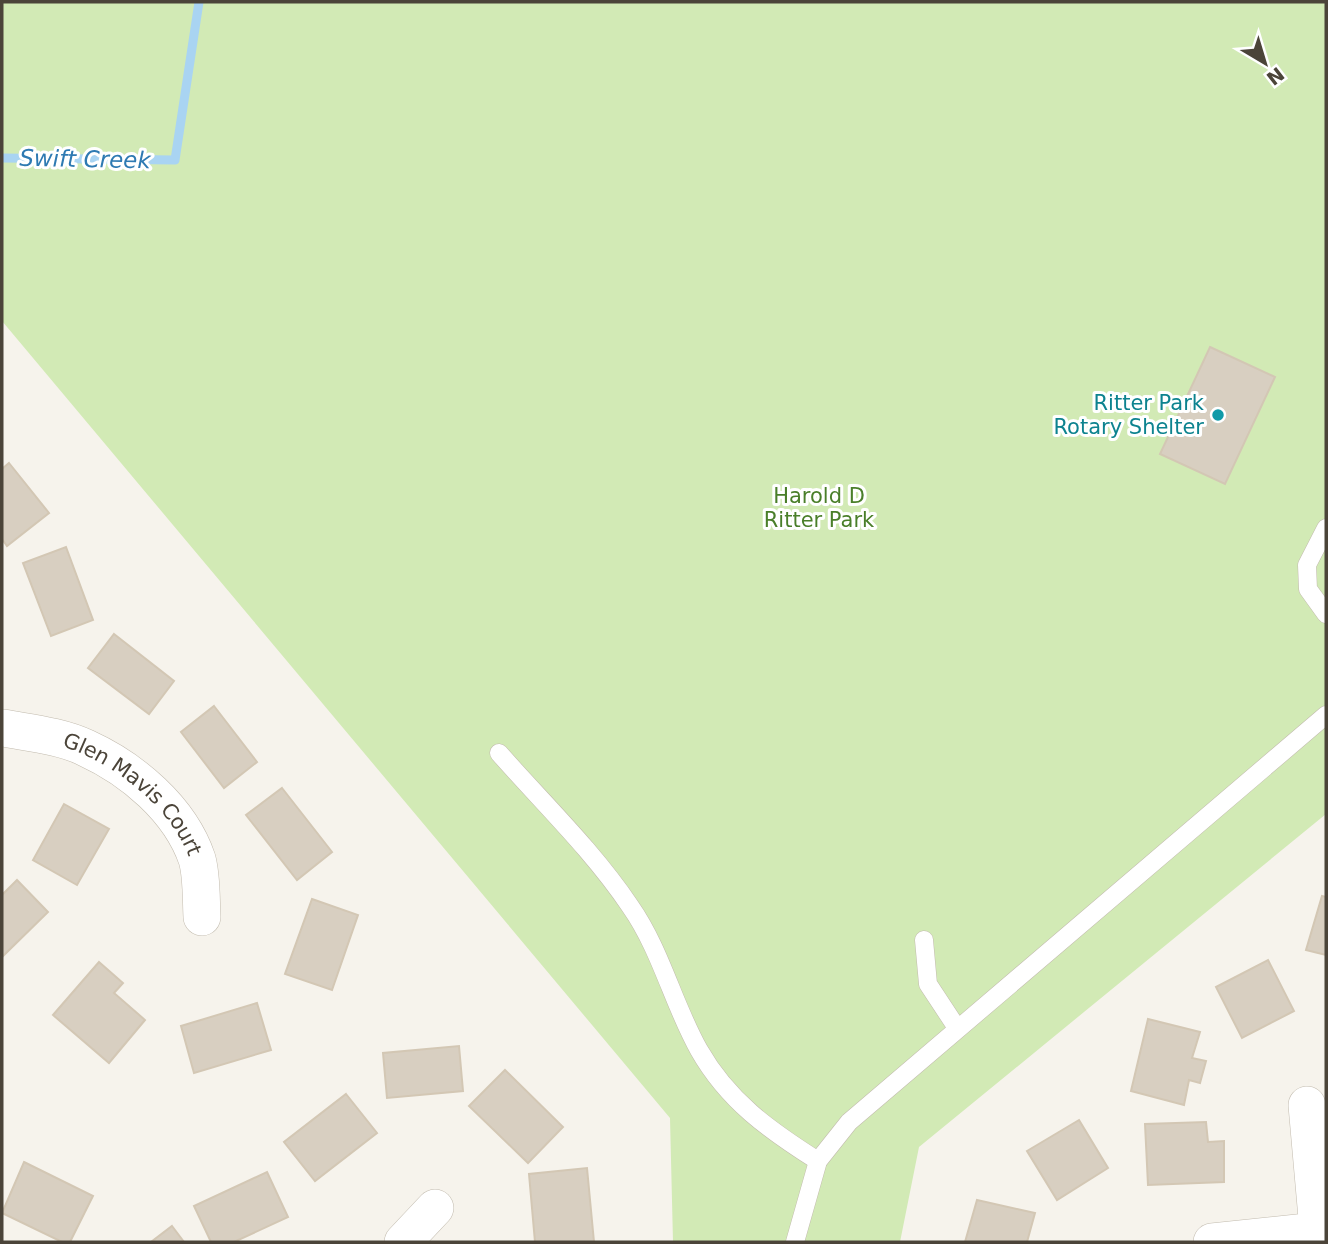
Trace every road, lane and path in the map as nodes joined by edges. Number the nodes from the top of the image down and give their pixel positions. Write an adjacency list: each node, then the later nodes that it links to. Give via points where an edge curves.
1 (1326, 528): 2 (lane, via 1307,565 1308,589)
2 (1326, 614)
3 (1326, 715): 8 (lane)
4 (2, 726): 6 (street, Glen Mavis Court, via 85,747 138,779 184,832 197,860)
5 (499, 754): 10 (lane, via 632,908 698,1049 723,1085 771,1131)
6 (202, 917)
7 (924, 940): 8 (lane, via 928,984)
8 (957, 1028): 10 (lane, via 849,1122)
9 (1307, 1105): 12 (street)
10 (818, 1161): 14 (lane)
11 (435, 1208): 13 (street)
12 (1322, 1229): 15 (street)
13 (403, 1242)
14 (795, 1242)
15 (1212, 1242)

